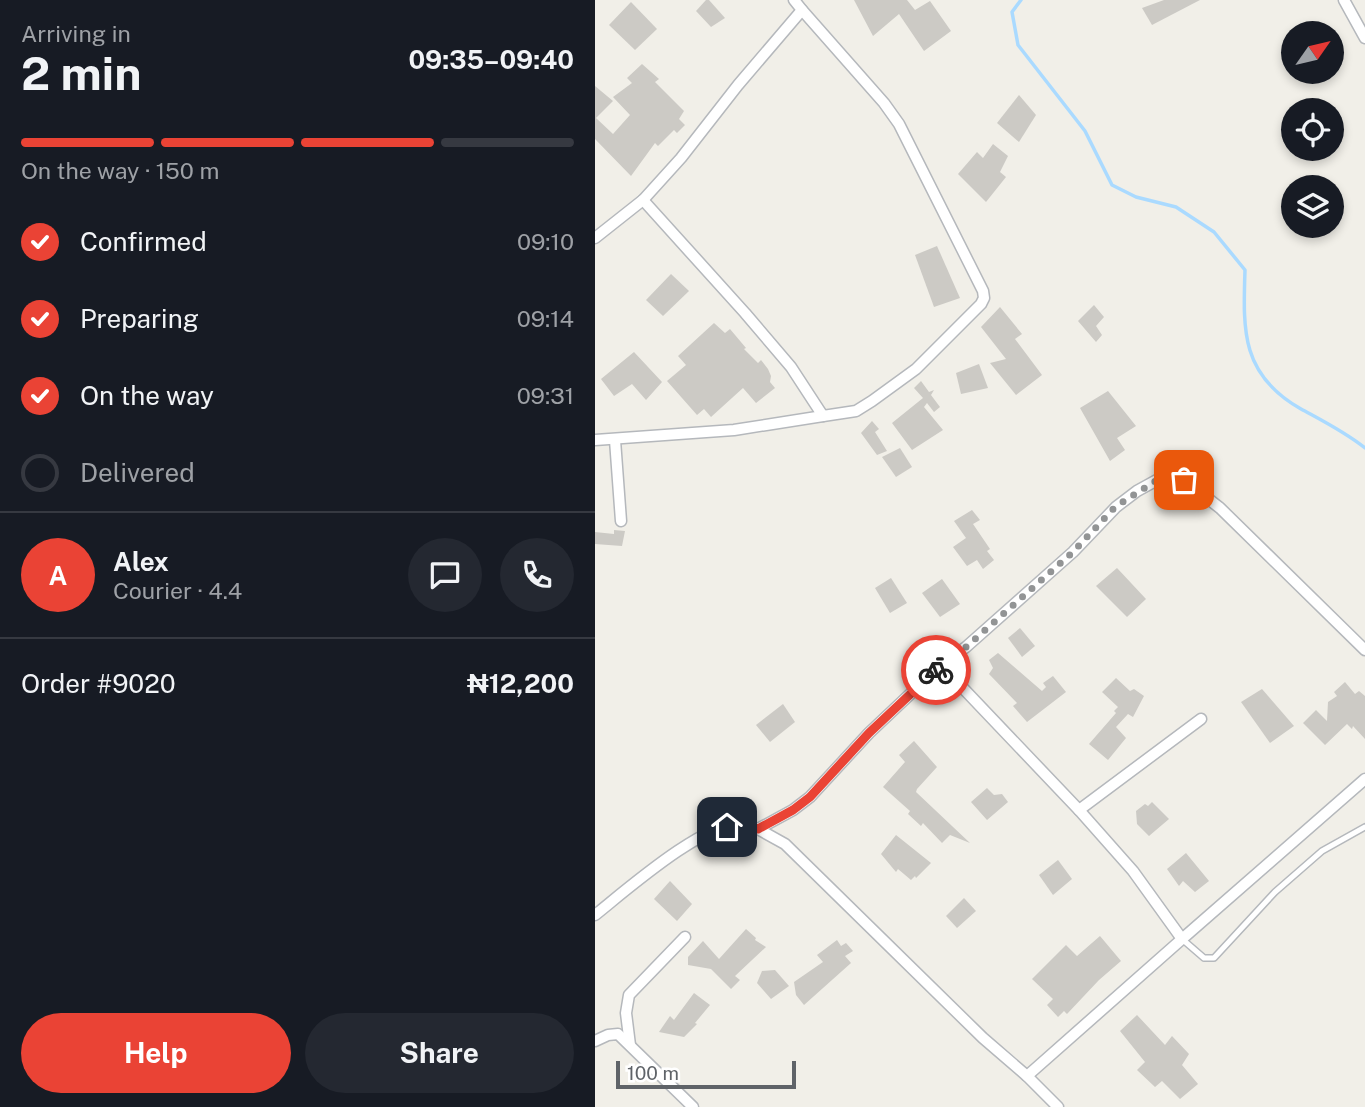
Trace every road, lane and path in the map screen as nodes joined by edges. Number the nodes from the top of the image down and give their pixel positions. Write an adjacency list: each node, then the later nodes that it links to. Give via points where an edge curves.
1 (794, 0): 3 (street)
2 (1344, 0): 4 (street)
3 (802, 10): 5 (street); 7 (street, via 899,124 984,298 894,386 856,411)
4 (1365, 38)
5 (643, 201): 6 (street); 7 (street, via 791,367)
6 (595, 238)
7 (823, 416): 9 (street, via 734,430)
8 (595, 440): 9 (street)
9 (615, 440): 10 (street)
10 (621, 521)
11 (1365, 650): 12 (street, via 1220,508 1184,480 1171,478 1157,480 1115,507 1073,552)
12 (941, 665): 15 (street); 17 (street, via 810,797)
13 (1201, 719): 15 (street)
14 (1365, 779): 20 (street)
15 (1079, 810): 20 (street, via 1133,871)
16 (1365, 827): 20 (lane, via 1322,851 1214,958 1204,958)
17 (758, 829): 18 (street, via 741,823 713,830); 23 (street, via 785,844)
18 (595, 915)
19 (685, 937): 22 (street, via 629,995)
20 (1182, 939): 23 (street)
21 (595, 1041): 22 (street, via 618,1034)
22 (630, 1045): 24 (street)
23 (1027, 1076): 25 (street)
24 (693, 1107)
25 (1058, 1107)

